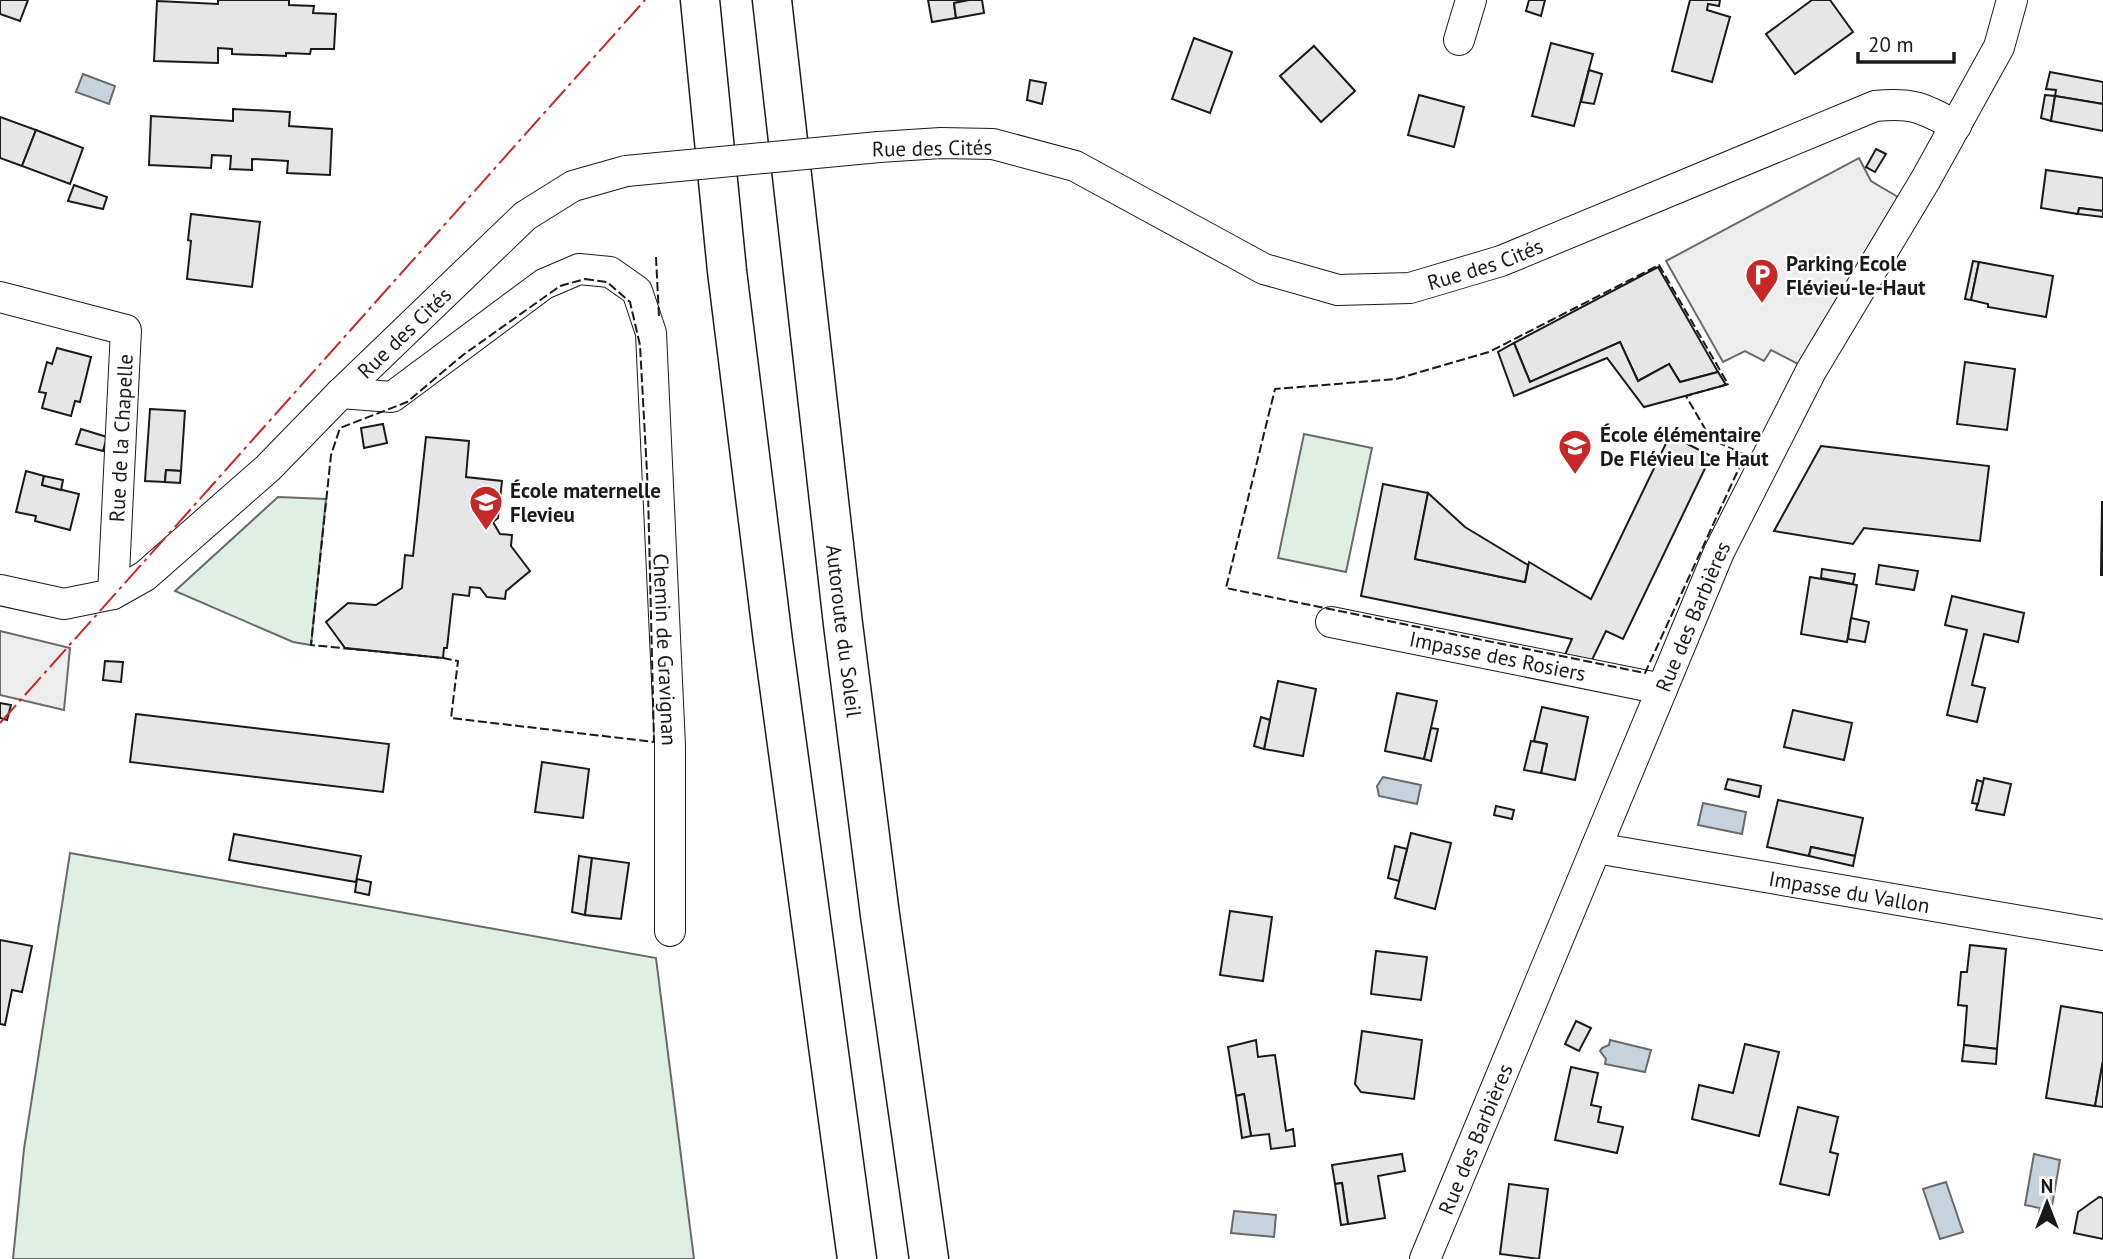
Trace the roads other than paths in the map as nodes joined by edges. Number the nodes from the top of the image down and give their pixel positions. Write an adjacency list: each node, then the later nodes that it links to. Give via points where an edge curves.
1 (701, 0): 16 (highway, via 727,271)
2 (772, 0): 17 (highway, Autoroute du Soleil, via 843,624)
3 (1471, 0): 5 (street)
4 (2011, 0): 6 (street, Rue des Barbières, via 1999,47)
5 (1460, 40)
6 (1956, 126): 8 (street, Rue des Cités, bridge, via 1925,109 1900,103 1875,106 1501,261 1410,288 1338,290 1264,269 1075,166 993,144 879,147 626,171 573,186 525,216); 12 (street, Rue des Barbières, via 1811,371 1719,552)
7 (0, 297): 10 (street, Rue de la Chapelle, via 127,330)
8 (341, 393): 10 (street, Rue des Cités, via 268,468 170,555 145,576); 14 (street, Chemin de Gravignan, via 392,397 544,284 579,269 610,272 637,291 651,333 670,746)
9 (0, 590): 10 (street, Rue des Cités, via 64,604)
10 (113, 593)
11 (1331, 622): 12 (street, Impasse des Rosiers)
12 (1662, 689): 13 (street, Rue des Barbières)
13 (1596, 848): 15 (street, Impasse du Vallon); 18 (street, Rue des Barbières)
14 (670, 931)
15 (2103, 935)
16 (857, 1259)
17 (929, 1259)
18 (1425, 1259)

